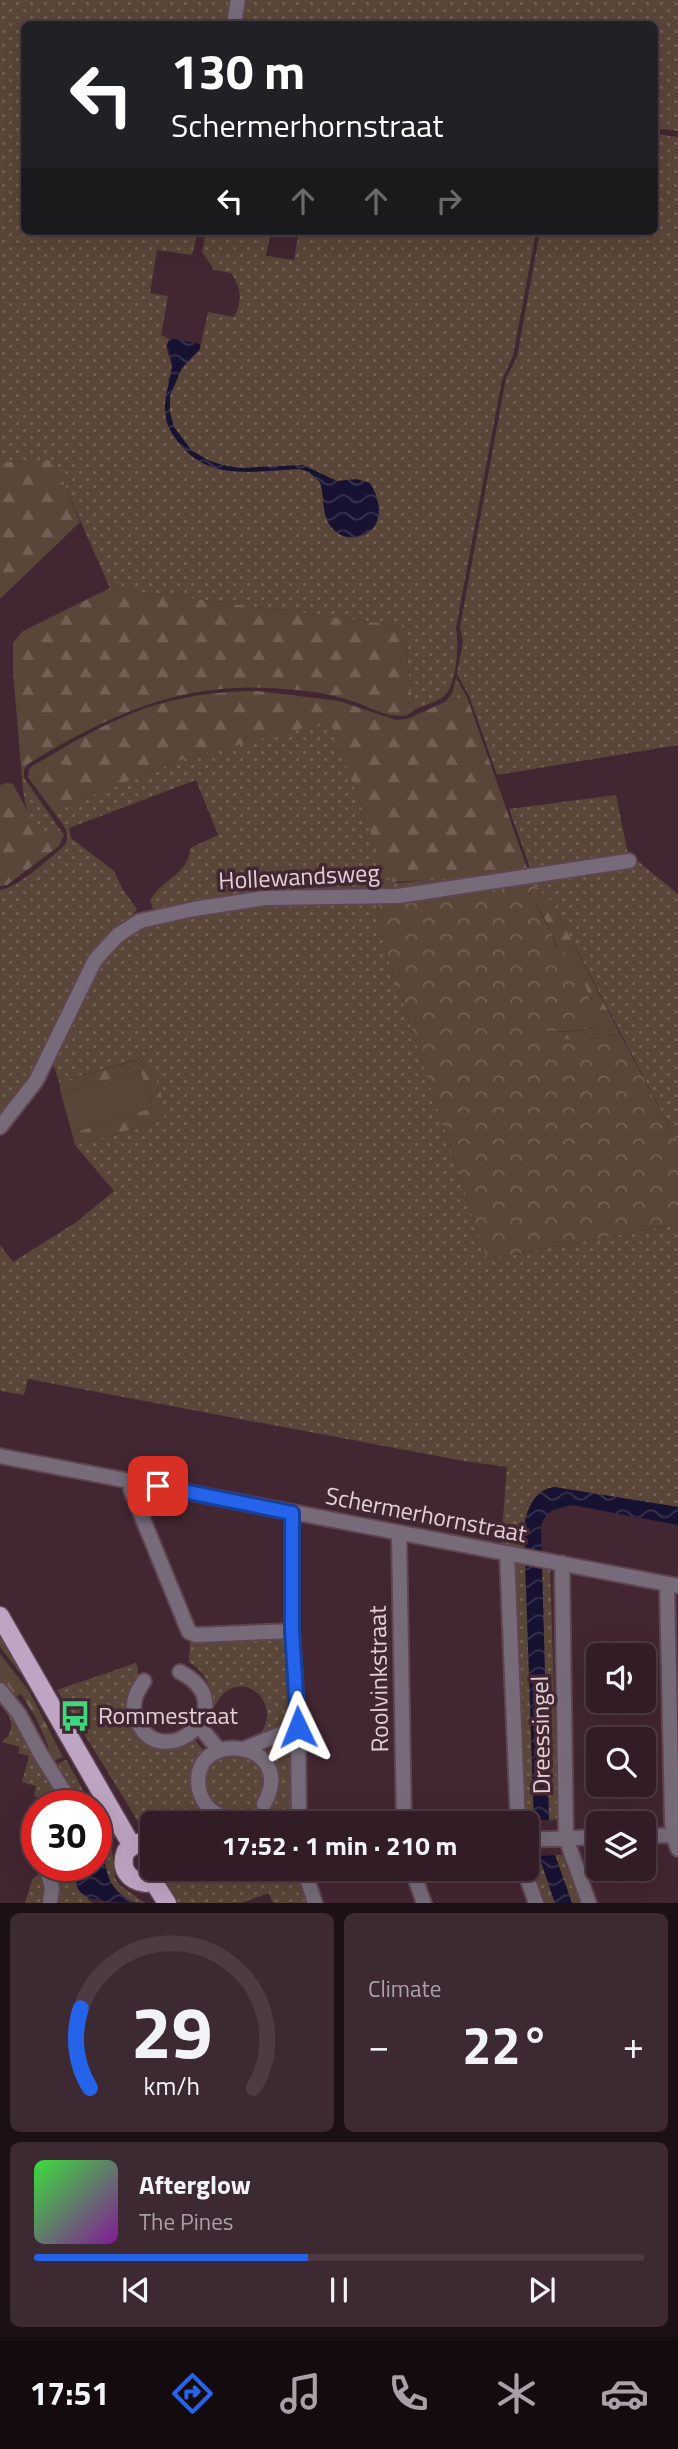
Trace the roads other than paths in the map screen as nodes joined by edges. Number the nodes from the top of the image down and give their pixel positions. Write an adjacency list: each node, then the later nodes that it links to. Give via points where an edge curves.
1 (238, 0): 2 (street)
2 (234, 21)
3 (629, 861): 4 (street, Hollewandsweg, via 398,896 265,898 140,921 126,928 95,960 36,1081)
4 (0, 1127)
5 (0, 1456): 6 (street, Schermerhornstraat)
6 (131, 1480): 7 (street, Schermerhornstraat); 13 (street, via 131,1490 188,1632)
7 (292, 1513): 8 (street, Schermerhornstraat); 13 (street)
8 (399, 1534): 9 (street, Schermerhornstraat); 25 (street, Roolvinkstraat)
9 (514, 1554): 10 (street, Schermerhornstraat); 26 (street, Dreessingel)
10 (562, 1563): 11 (street, Schermerhornstraat); 28 (street, Dreessingel)
11 (673, 1585): 31 (street)
12 (0, 1616): 33 (main road)
13 (292, 1631): 18 (street)
14 (180, 1672): 17 (street, via 191,1677 203,1694 204,1715)
15 (144, 1681): 17 (street, via 134,1704 146,1733 175,1741)
16 (0, 1690): 21 (street)
17 (199, 1726): 20 (street)
18 (298, 1727): 19 (street); 24 (street)
19 (246, 1748): 20 (street); 22 (street, via 269,1770 271,1788)
20 (219, 1750): 23 (street, via 200,1772 199,1790)
21 (63, 1790)
22 (264, 1804)
23 (212, 1811)
24 (299, 1811)
25 (404, 1811)
26 (518, 1811)
27 (586, 1837): 28 (street)
28 (566, 1838): 30 (street); 45 (street, Dreessingel)
29 (656, 1838): 31 (street)
30 (539, 1839)
31 (676, 1840)
32 (140, 1843): 33 (main road)
33 (132, 1846): 35 (main road, via 124,1858 126,1873)
34 (50, 1881): 40 (street)
35 (141, 1881)
36 (160, 1881): 41 (main road)
37 (308, 1881): 42 (street)
38 (416, 1881): 43 (street)
39 (528, 1881): 44 (street)
40 (50, 1903)
41 (167, 1903)
42 (315, 1903)
43 (424, 1903)
44 (536, 1903)
45 (589, 1903)

